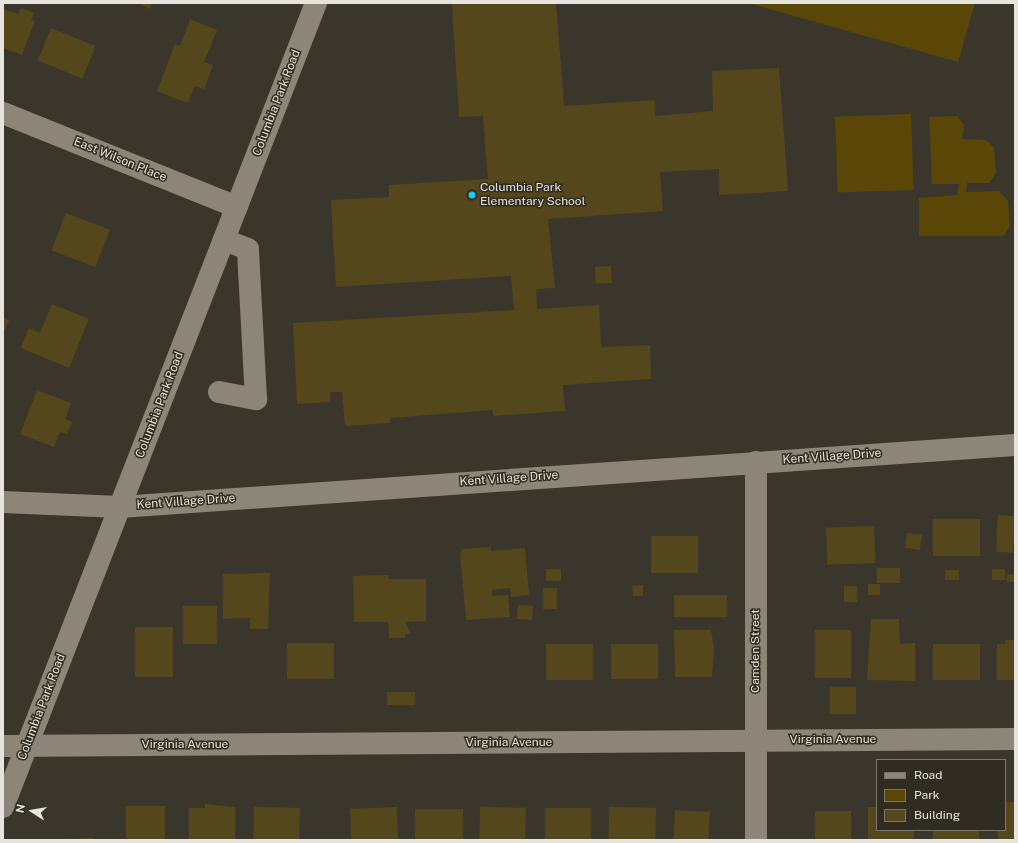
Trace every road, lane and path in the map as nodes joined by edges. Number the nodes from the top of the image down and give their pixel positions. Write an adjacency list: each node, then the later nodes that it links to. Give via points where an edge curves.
1 (316, 3): 3 (street, Columbia Park Road)
2 (3, 113): 3 (street, East Wilson Place)
3 (237, 207): 4 (street, Columbia Park Road)
4 (224, 240): 5 (street, via 248,249 256,399); 9 (street, Columbia Park Road)
5 (219, 392)
6 (1015, 445): 7 (street, Kent Village Drive)
7 (756, 462): 9 (street, Kent Village Drive); 11 (street, Camden Street)
8 (3, 502): 9 (street, Kent Village Drive)
9 (120, 507): 13 (street, Columbia Park Road)
10 (1015, 739): 11 (street, Virginia Avenue)
11 (756, 741): 13 (street, Virginia Avenue); 15 (street, Camden Street)
12 (3, 746): 13 (street, Virginia Avenue)
13 (27, 746): 14 (street, Columbia Park Road)
14 (3, 807)
15 (756, 840)

